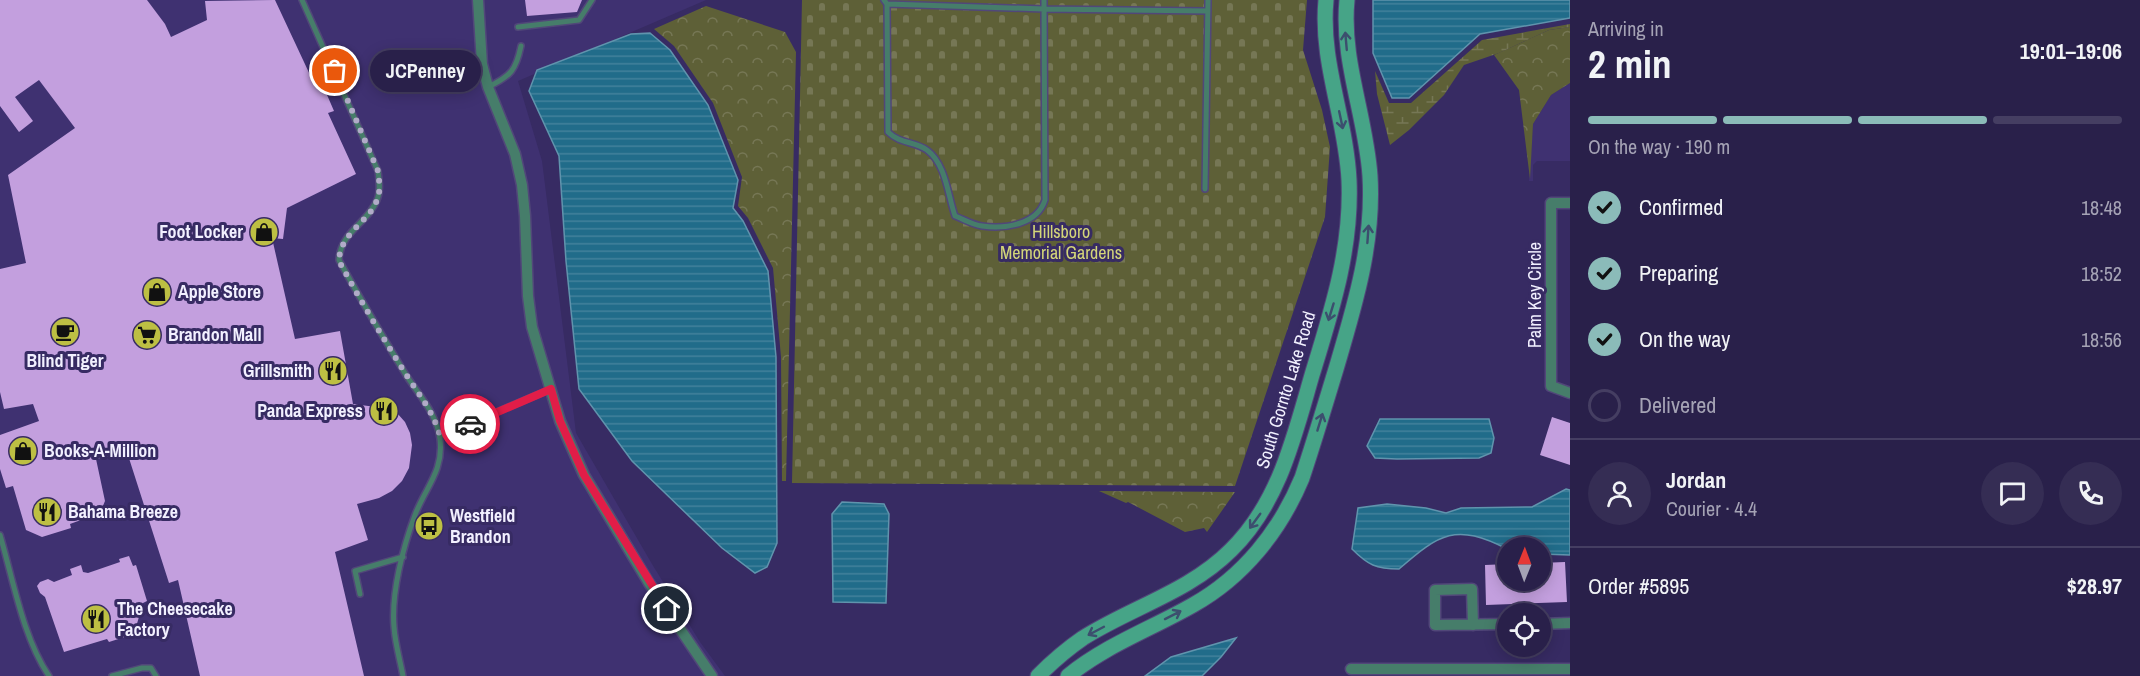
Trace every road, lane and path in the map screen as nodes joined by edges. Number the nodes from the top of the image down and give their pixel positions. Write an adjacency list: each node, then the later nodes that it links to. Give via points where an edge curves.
1 (302, 0): 18 (lane, via 378,171 377,200 349,233 339,250 339,261 428,407)
2 (478, 0): 13 (street, via 482,64)
3 (592, 0): 11 (lane, via 579,20)
4 (1044, 0): 9 (lane)
5 (1208, 0): 10 (lane)
6 (1326, 0): 19 (street, South Gornto Lake Road, one-way to 19, via 1326,54 1348,170 1346,247 1338,288)
7 (1347, 0): 20 (street, one-way to 7, via 1359,291 1367,246 1370,177 1347,51)
8 (886, 2): 9 (lane); 9 (lane, via 888,132 896,140 927,151 938,163 955,216 981,226 1016,225 1031,219 1042,210 1045,200)
9 (1044, 9): 10 (lane)
10 (1208, 11): 14 (lane)
11 (518, 27)
12 (521, 46): 13 (lane, via 517,65 503,80)
13 (488, 87): 16 (street, via 515,154 522,185 531,317)
14 (1205, 189)
15 (1570, 203): 17 (street, Palm Key Circle, via 1551,203 1551,386)
16 (551, 389): 18 (lane); 37 (street, via 560,421 584,475 649,583)
17 (1570, 393)
18 (440, 436): 22 (lane, via 435,477 416,513)
19 (1283, 470): 20 (lane); 38 (street, South Gornto Lake Road, one-way to 38, via 1258,518 1210,569 1084,638)
20 (1302, 478): 39 (street, one-way to 20, via 1105,650 1194,605 1223,585 1268,540)
21 (0, 535): 23 (lane)
22 (403, 557): 25 (lane, via 355,572); 36 (lane, via 393,612)
23 (8, 561): 24 (lane); 33 (lane, via 39,662)
24 (0, 563)
25 (360, 594)
26 (1570, 623): 28 (street)
27 (1497, 624): 29 (street)
28 (1551, 624)
29 (1473, 625): 29 (street, via 1435,625 1435,590 1472,589)
30 (1351, 669): 32 (street)
31 (1570, 669): 32 (street)
32 (1503, 673)
33 (49, 676)
34 (112, 676): 35 (lane, via 142,668 151,668)
35 (156, 676)
36 (403, 676)
37 (712, 676)
38 (1038, 676)
39 (1068, 676)

